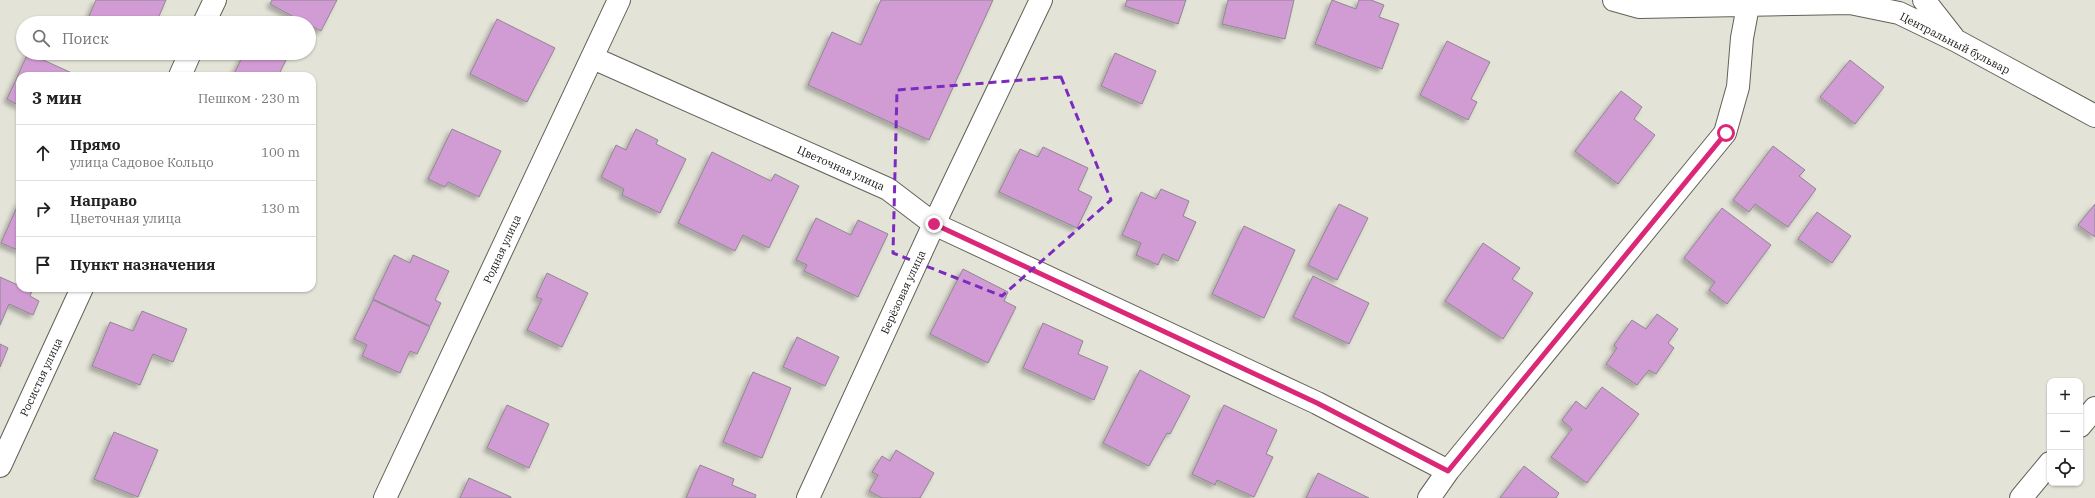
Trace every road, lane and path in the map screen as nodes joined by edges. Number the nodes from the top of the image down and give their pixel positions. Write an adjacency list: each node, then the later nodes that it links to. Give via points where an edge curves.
1 (215, 0): 8 (street)
2 (619, 0): 10 (street, Родная улица)
3 (1041, 0): 14 (street, Берёзовая улица)
4 (1614, 0): 7 (street, Центральный бульвар, via 1639,7)
5 (1924, 0): 9 (street)
6 (1850, 1): 7 (street, Центральный бульвар); 9 (street, Центральный бульвар, via 1899,13)
7 (1748, 6): 20 (street, via 1738,86 1726,133)
8 (207, 16)
9 (1955, 40): 13 (street, Центральный бульвар)
10 (593, 58): 14 (street, Цветочная улица, via 888,190); 21 (street, Родная улица)
11 (187, 60): 12 (street)
12 (182, 72)
13 (2095, 116)
14 (934, 224): 20 (street, Цветочная улица, via 1317,403); 22 (street, Берёзовая улица)
15 (80, 292): 18 (street, Росистая улица)
16 (2095, 408): 17 (street)
17 (2083, 422)
18 (0, 466)
19 (2047, 467): 24 (street)
20 (1448, 471): 23 (street)
21 (385, 498)
22 (808, 498)
23 (1429, 498)
24 (2021, 498)

